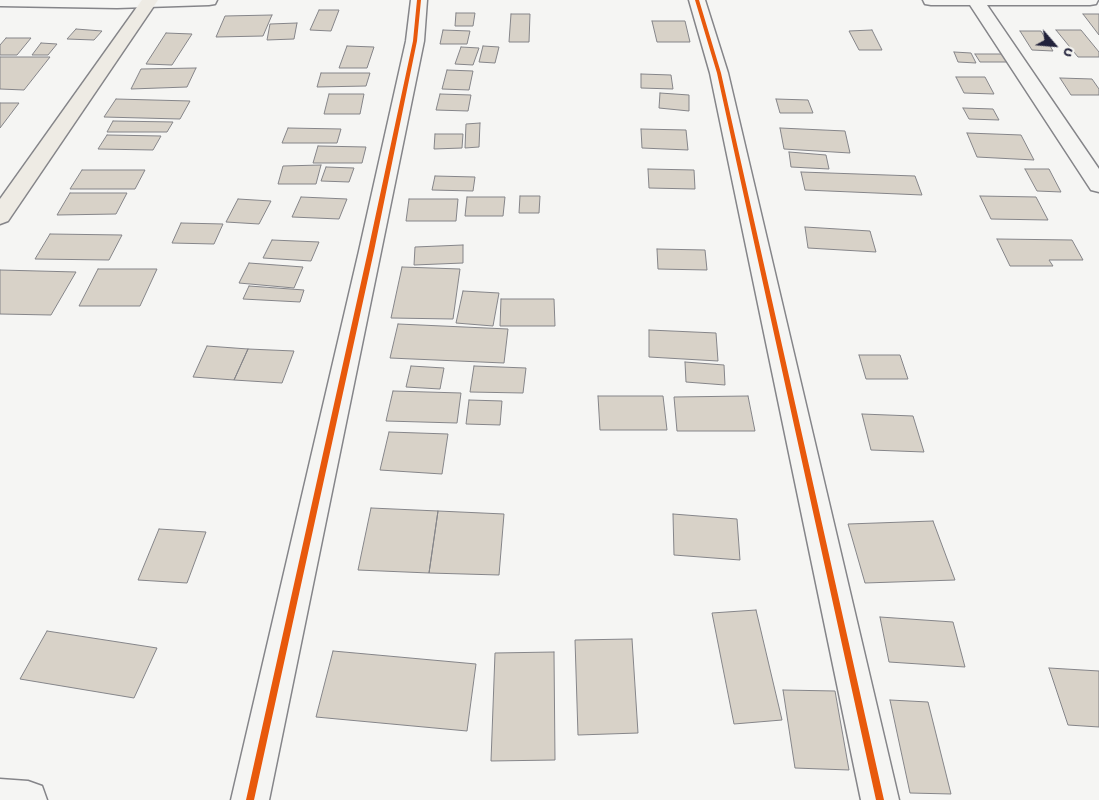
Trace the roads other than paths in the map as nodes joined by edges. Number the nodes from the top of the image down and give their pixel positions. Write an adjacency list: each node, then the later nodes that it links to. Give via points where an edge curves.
1 (209, 0): 7 (street)
2 (419, 0): 13 (street, via 415,41 391,155)
3 (697, 0): 14 (street, via 719,73)
4 (931, 0): 8 (street)
5 (1090, 0): 8 (street)
6 (0, 1): 7 (street)
7 (149, 1): 10 (highway)
8 (976, 1): 9 (street)
9 (1099, 185)
10 (0, 216)
11 (0, 798): 12 (street)
12 (28, 800)
13 (250, 800)
14 (880, 800)

